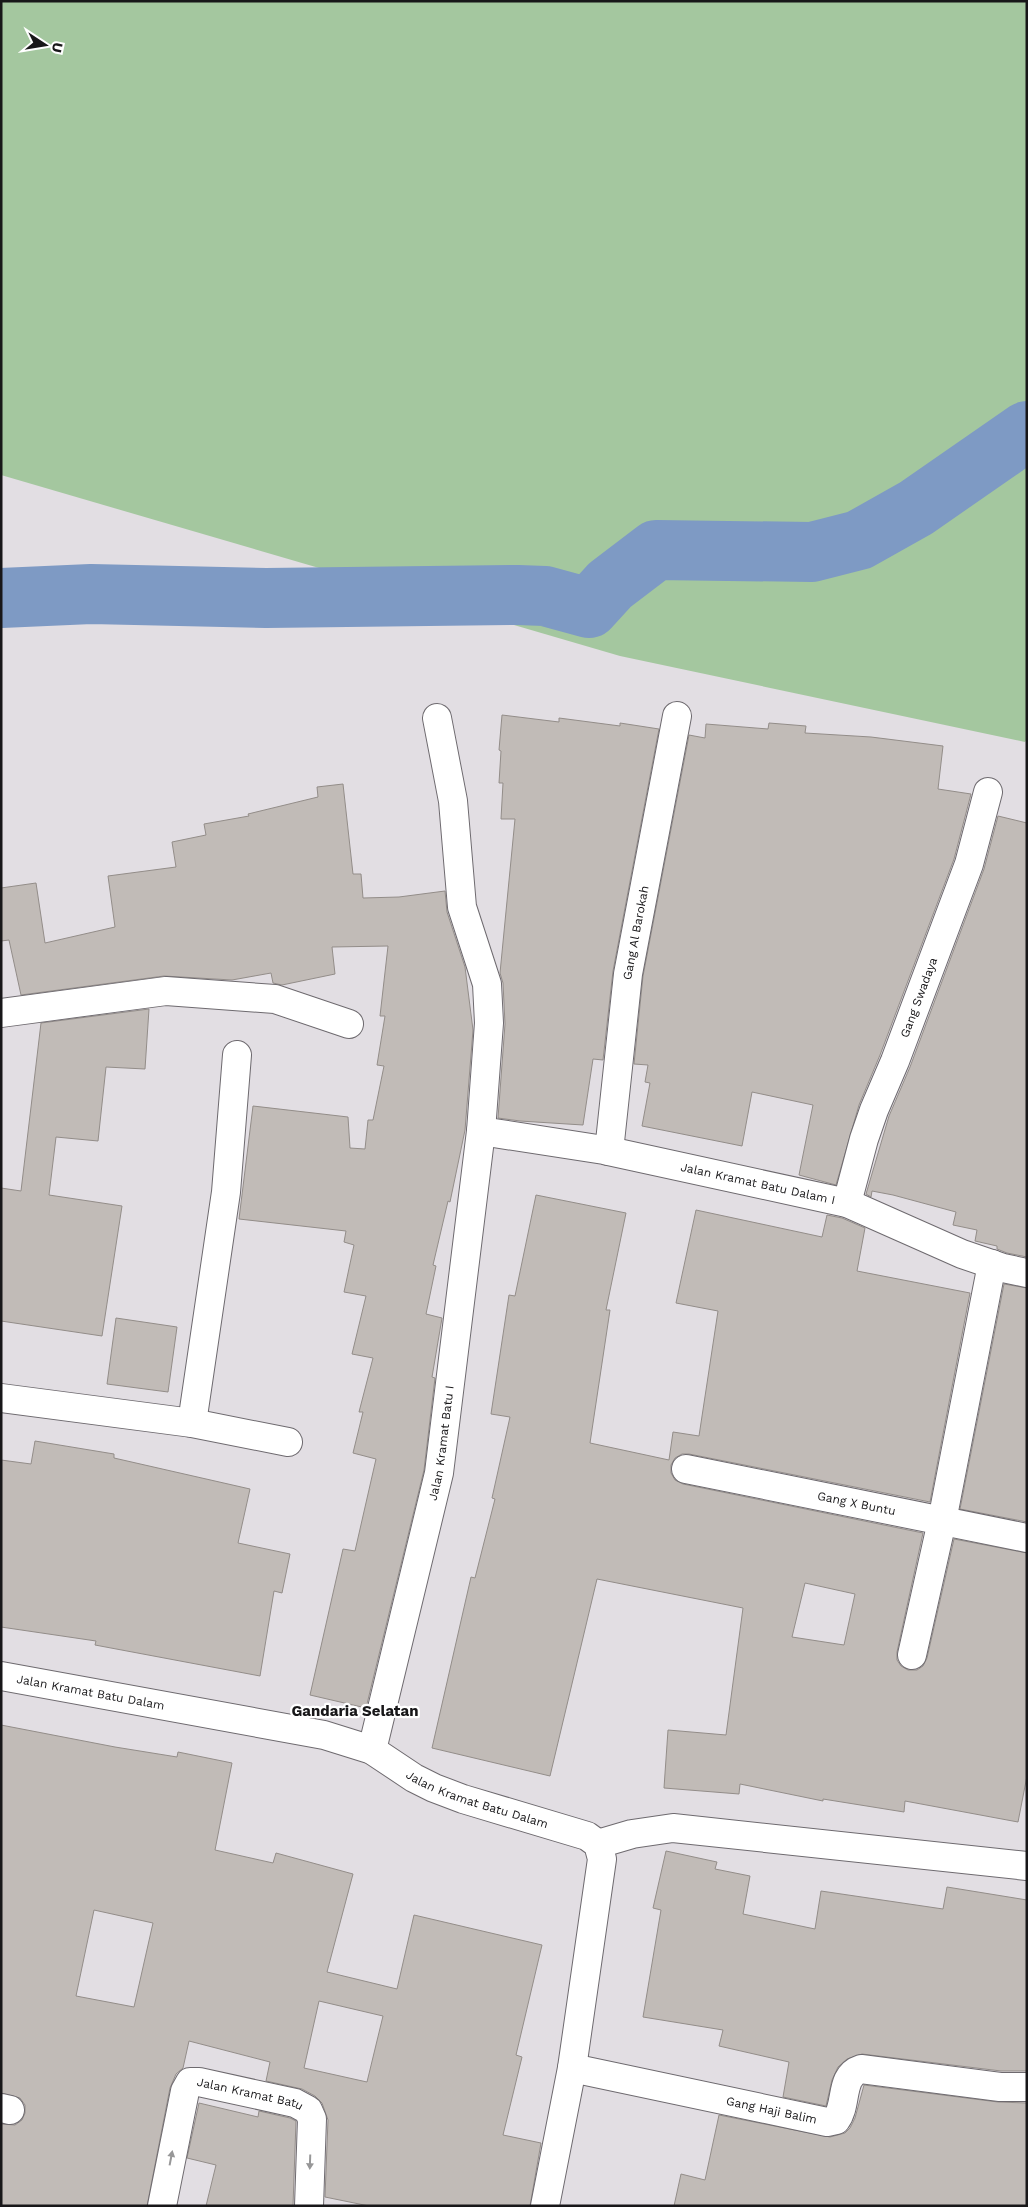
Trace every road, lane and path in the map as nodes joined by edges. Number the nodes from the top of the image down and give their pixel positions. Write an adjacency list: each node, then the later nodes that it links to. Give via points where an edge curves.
1 (677, 716): 8 (street, Gang Al Barokah, via 628,974)
2 (437, 718): 7 (street, Jalan Kramat Batu I, via 453,801 462,908 487,984 489,1023)
3 (988, 792): 9 (street, Gang Swadaya, via 969,864 874,1110)
4 (1, 1013): 5 (street, via 174,991 275,1000)
5 (349, 1024)
6 (237, 1055): 13 (street, via 226,1192)
7 (481, 1131): 8 (street, Jalan Kramat Batu Dalam I); 20 (street, Jalan Kramat Batu I, via 439,1473)
8 (609, 1152): 9 (street, Jalan Kramat Batu Dalam I)
9 (847, 1203): 10 (street, Jalan Kramat Batu Dalam I)
10 (992, 1264): 11 (street, Jalan Kramat Batu Dalam I); 16 (street)
11 (1027, 1273)
12 (1, 1398): 13 (street)
13 (192, 1423): 14 (street)
14 (288, 1442)
15 (686, 1469): 16 (street, Gang X Buntu)
16 (942, 1521): 17 (street, Gang X Buntu); 18 (street)
17 (1027, 1538)
18 (912, 1655)
19 (1, 1676): 20 (street, Jalan Kramat Batu Dalam, via 296,1729)
20 (372, 1750): 21 (street, Jalan Kramat Batu Dalam, via 434,1788 587,1836)
21 (598, 1844): 22 (street, via 632,1834 673,1828); 23 (street, via 602,1859)
22 (1027, 1866)
23 (572, 2068): 24 (street, Gang Haji Balim, via 827,2122 836,2120 841,2113 848,2077 861,2069 1000,2087); 27 (street)
24 (1027, 2087)
25 (162, 2206): 26 (street, Jalan Kramat Batu, one-way to 26, via 185,2091 190,2082 295,2103 308,2110 312,2119)
26 (309, 2206)
27 (545, 2206)

